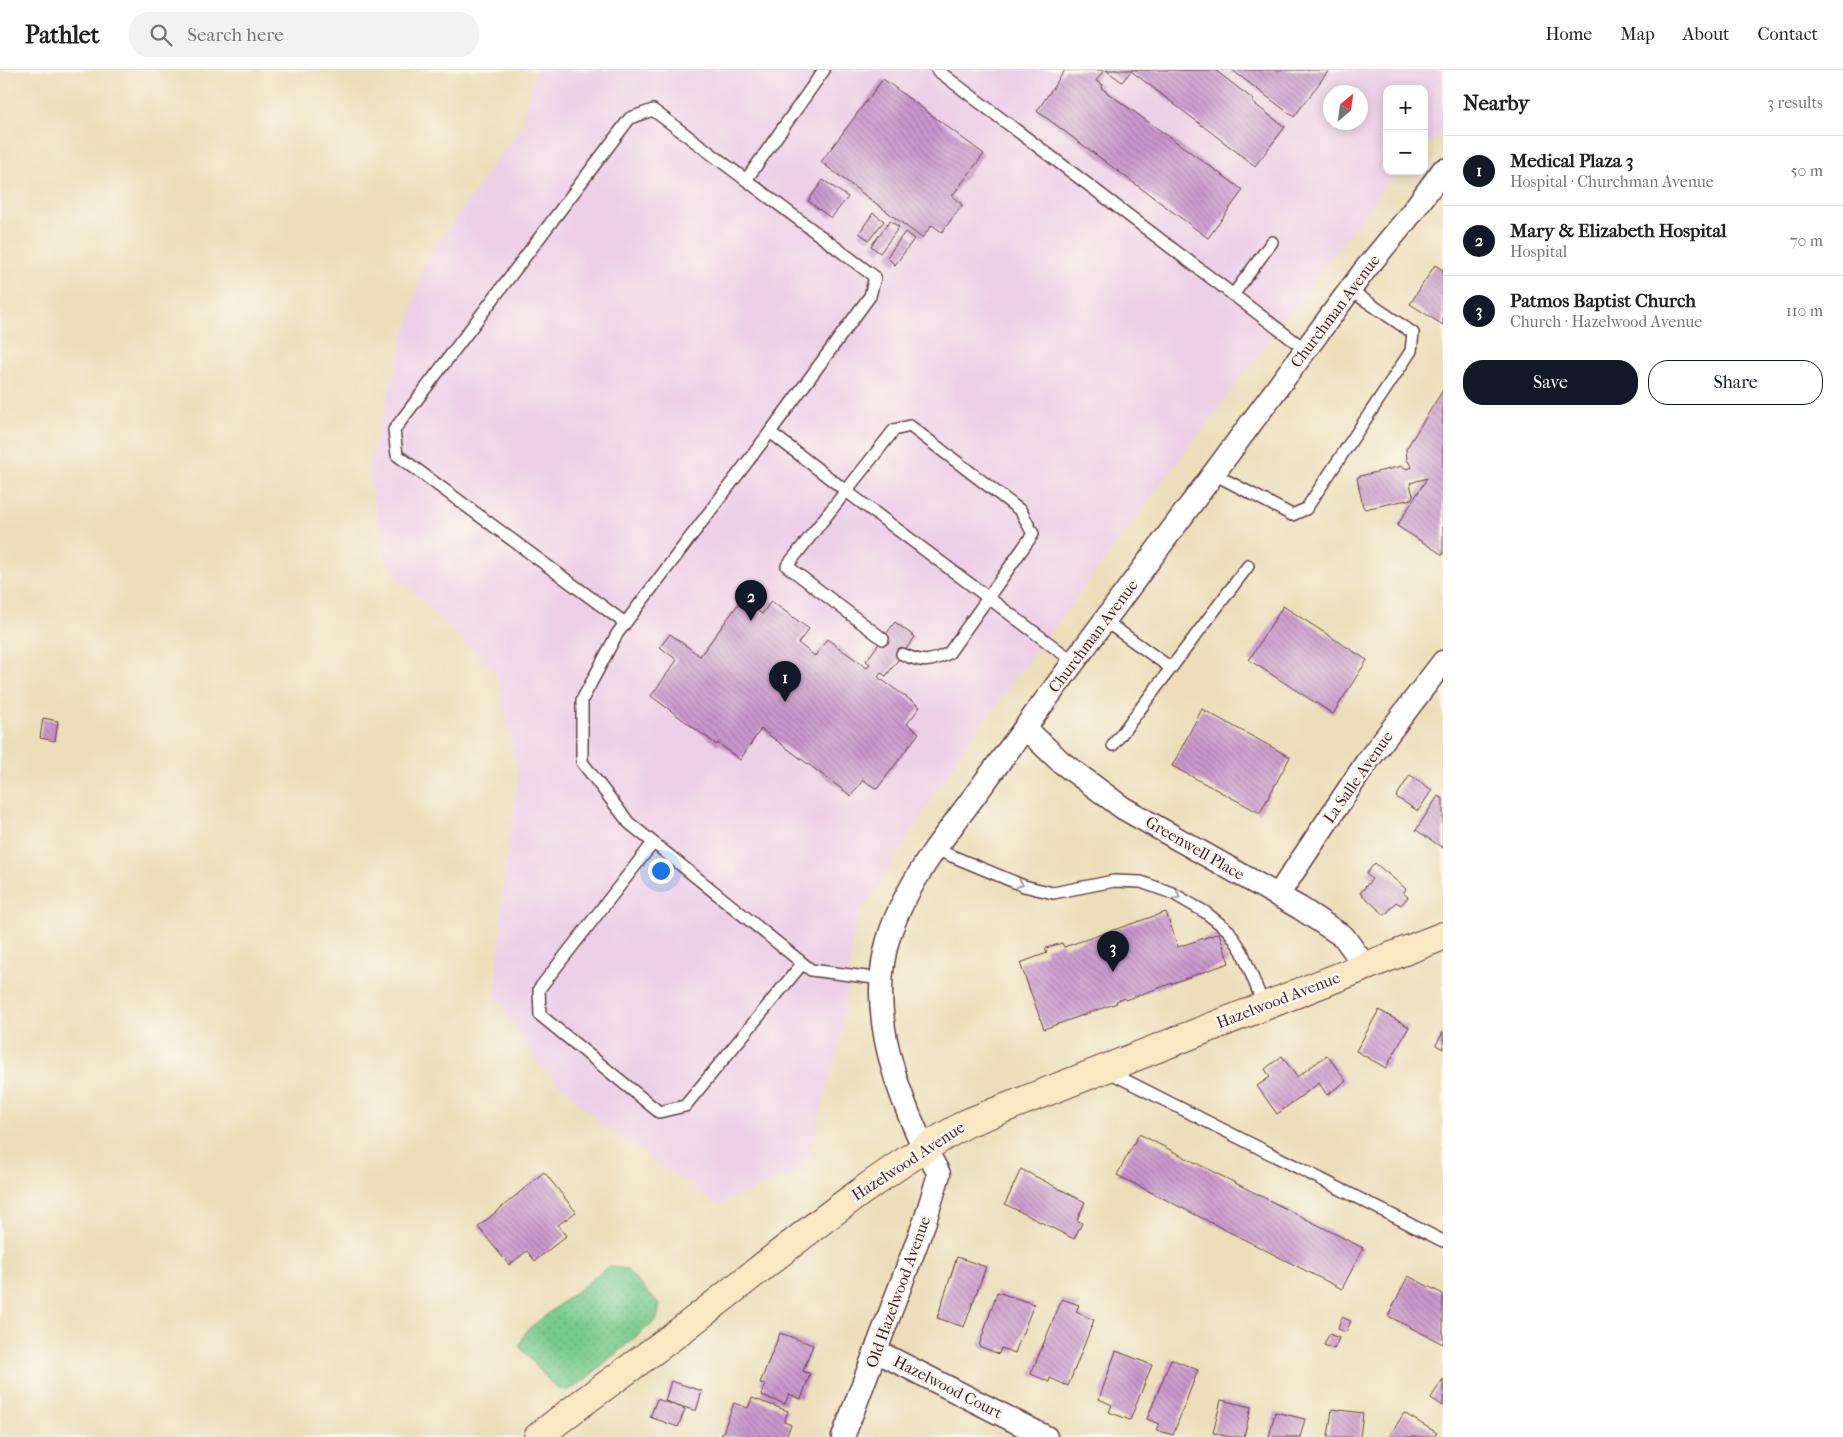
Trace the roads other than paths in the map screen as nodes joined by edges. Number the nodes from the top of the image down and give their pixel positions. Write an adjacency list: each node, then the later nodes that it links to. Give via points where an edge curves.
1 (824, 70): 4 (lane)
2 (937, 70): 7 (lane)
3 (1443, 170): 6 (street, Churchman Avenue)
4 (746, 180): 9 (lane, via 875,277 870,296); 15 (lane, via 653,110 630,118 394,430 397,455)
5 (1272, 242): 7 (lane)
6 (1350, 290): 8 (street, Churchman Avenue); 10 (lane, via 1413,333 1411,351 1306,509 1292,515)
7 (1233, 295): 8 (lane)
8 (1306, 350): 10 (street, Churchman Avenue)
9 (770, 432): 11 (lane); 15 (lane)
10 (1214, 474): 14 (street, Churchman Avenue)
11 (846, 491): 13 (lane); 13 (lane, via 894,430 910,426 1021,511 1033,534); 16 (lane, via 787,566)
12 (1248, 566): 20 (lane)
13 (989, 598): 17 (lane, via 950,653 934,660 917,661); 18 (lane)
14 (1105, 621): 18 (street, Churchman Avenue); 20 (lane)
15 (625, 623): 23 (lane, via 582,700 582,762 629,823)
16 (883, 638)
17 (902, 654)
18 (1074, 662): 21 (street, Churchman Avenue)
19 (1443, 662): 25 (street, La Salle Avenue, via 1366,763)
20 (1170, 668): 22 (lane)
21 (1025, 728): 24 (street, Churchman Avenue); 25 (street, Greenwell Place, via 1062,762 1123,808)
22 (1113, 744)
23 (653, 843): 27 (lane); 27 (lane, via 539,989 540,1015 659,1112 685,1106)
24 (935, 849): 29 (street, Churchman Avenue, via 917,875 890,932); 30 (lane, one-way to 30, via 1024,886 1053,893 1114,881 1141,882 1172,893 1229,931 1242,951)
25 (1278, 895): 28 (street, Greenwell Place, via 1344,937)
26 (1443, 936): 28 (street, Hazelwood Avenue)
27 (802, 964): 29 (lane, via 810,970)
28 (1364, 966): 30 (street, Hazelwood Avenue)
29 (882, 979): 32 (street, Churchman Avenue, via 880,995 889,1055 905,1104)
30 (1264, 1006): 31 (street, Hazelwood Avenue)
31 (1104, 1069): 32 (street, Hazelwood Avenue, via 967,1123); 33 (lane)
32 (925, 1146): 34 (street, Old Hazelwood Avenue, via 938,1174); 35 (street, Hazelwood Avenue, via 854,1196)
33 (1443, 1241)
34 (876, 1351): 36 (street, Old Hazelwood Avenue); 37 (street, Hazelwood Court)
35 (538, 1437)
36 (843, 1437)
37 (1046, 1437)

